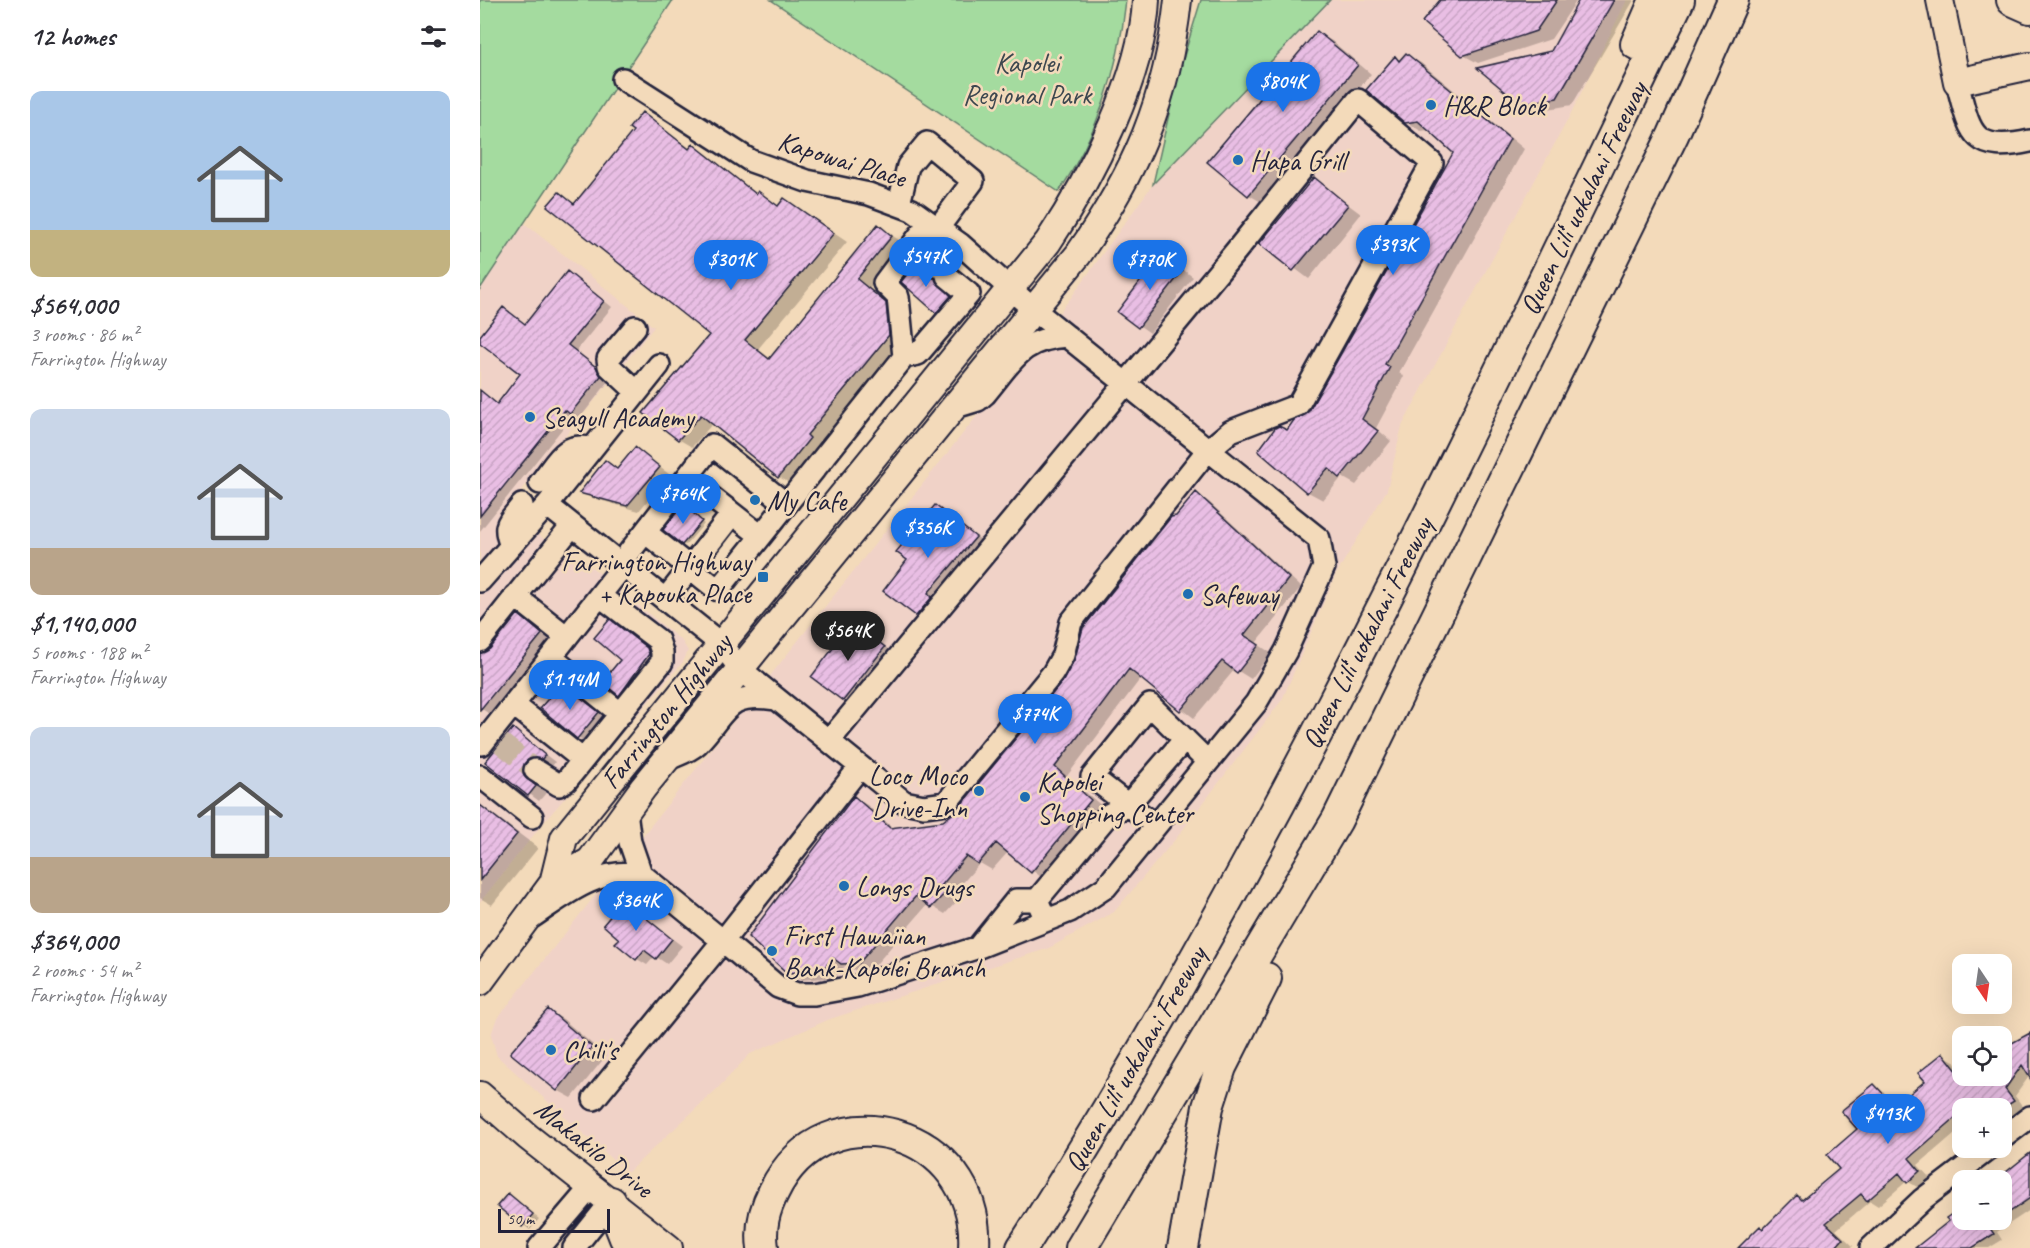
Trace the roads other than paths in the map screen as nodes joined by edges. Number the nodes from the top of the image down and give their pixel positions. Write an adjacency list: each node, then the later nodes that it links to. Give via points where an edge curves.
1 (1146, 0): 17 (main road, Farrington Highway, via 1137,59 1096,158 1068,212)
2 (1178, 0): 18 (main road, Farrington Highway, via 1162,88 1132,170 1078,255)
3 (1655, 0): 39 (highway, via 1469,394)
4 (1679, 0): 39 (highway, Queen Liliʻuokalani Freeway, via 1482,410)
5 (1733, 0): 26 (highway, Queen Liliʻuokalani Freeway, via 1673,135)
6 (1753, 0): 26 (highway, via 1644,227)
7 (1940, 0): 12 (main road)
8 (2012, 0): 9 (highway)
9 (2030, 8)
10 (2030, 66): 12 (main road)
11 (623, 79): 14 (street, Kapowai Place, via 751,161 807,181)
12 (1957, 82): 13 (street, via 1969,126 1978,137 2000,146)
13 (2030, 141)
14 (900, 204): 15 (street, Kapowai Place); 15 (street, via 908,166 927,143 973,181)
15 (934, 226): 16 (street); 17 (street, Kapowai Place)
16 (912, 247): 21 (street, via 884,284 898,297); 21 (street, via 969,294 918,354)
17 (1009, 289): 18 (street, Kapowai Place); 48 (main road, Farrington Highway)
18 (1033, 309): 20 (street, Kapowai Place); 25 (main road, Farrington Highway)
19 (635, 327): 24 (street, via 608,359 609,366)
20 (1067, 336): 23 (street, Kapowai Place); 25 (street, via 1024,346 985,394)
21 (904, 357): 31 (street)
22 (658, 365): 24 (street)
23 (1125, 382): 28 (street, Kapowai Place); 28 (street, via 1358,100 1432,163 1298,405 1231,431); 56 (street)
24 (636, 392): 27 (street)
25 (952, 408): 50 (main road, Farrington Highway)
26 (1530, 424): 66 (highway, Queen Liliʻuokalani Freeway)
27 (591, 449): 30 (street, via 570,447); 33 (street)
28 (1208, 452): 59 (street, Kapowai Place, via 1318,539 1324,567 1286,651 1256,703); 60 (street, via 1071,622 1063,655 1053,673 946,803 924,806 904,802)
29 (687, 478): 31 (street, via 712,445); 34 (street); 36 (street)
30 (540, 483)
31 (786, 504): 37 (street)
32 (522, 505): 38 (street, via 506,525)
33 (547, 505): 35 (street); 38 (street)
34 (732, 514): 37 (street); 41 (street)
35 (571, 527): 40 (street); 44 (street)
36 (645, 532): 40 (street); 41 (street)
37 (761, 536): 41 (street, via 718,590)
38 (511, 546): 42 (street)
39 (1408, 551): 91 (highway, Queen Liliʻuokalani Freeway, via 1261,840 1148,1040)
40 (622, 565): 43 (street); 45 (street)
41 (690, 567): 45 (street)
42 (480, 581)
43 (600, 596): 46 (street); 53 (street, via 658,640 662,652 662,662)
44 (515, 597): 46 (street); 47 (street)
45 (665, 600): 48 (street)
46 (567, 637): 49 (street)
47 (480, 641)
48 (722, 645): 50 (street); 69 (main road, Farrington Highway, via 564,838)
49 (552, 658): 52 (street); 53 (street)
50 (740, 669): 51 (street); 58 (main road, Farrington Highway)
51 (775, 699): 56 (street); 58 (street, via 757,696 733,702 696,744)
52 (514, 705): 55 (street); 57 (street)
53 (621, 714): 57 (street)
54 (1185, 739): 59 (street); 63 (street); 63 (street, via 1150,705 1092,777)
55 (490, 740)
56 (829, 741): 60 (street)
57 (583, 760): 61 (street, via 559,785)
58 (666, 760): 64 (main road, Farrington Highway)
59 (1207, 761): 67 (street, Kapowai Place)
60 (860, 767): 73 (street)
61 (535, 770)
62 (480, 776): 65 (street)
63 (1128, 805): 67 (street); 70 (street, via 1108,815)
64 (626, 811): 68 (street, via 630,842); 69 (main road, Farrington Highway, via 590,861)
65 (532, 817)
66 (1337, 820): 92 (highway, Queen Liliʻuokalani Freeway); 93 (highway, via 1307,903 1221,1067 1208,1107)
67 (1156, 825): 71 (street, Kapowai Place, via 1106,887)
68 (641, 874): 72 (street, via 607,874 579,885); 73 (street, Kapowai Place)
69 (554, 883): 72 (main road, Farrington Highway)
70 (1037, 900): 71 (street); 74 (street, via 1016,900)
71 (1047, 921): 74 (street, Kapowai Place)
72 (522, 924): 75 (main road); 76 (main road, Farrington Highway)
73 (723, 941): 74 (street, Kapowai Place, via 778,987 797,994 858,986); 78 (street)
74 (979, 947)
75 (480, 955)
76 (480, 982)
77 (480, 1095): 82 (main road, Makakilo Drive)
78 (594, 1099)
79 (480, 1112): 82 (main road)
80 (2030, 1117): 81 (street)
81 (2012, 1131)
82 (528, 1137): 84 (main road, Makakilo Drive)
83 (1977, 1158): 94 (street, via 1923,1199)
84 (601, 1194): 85 (street); 86 (street); 87 (highway, via 625,1238); 88 (main road, Makakilo Drive)
85 (539, 1248)
86 (574, 1248)
87 (637, 1248)
88 (669, 1248)
89 (763, 1248): 90 (highway, via 765,1210 788,1168 819,1143 857,1131 904,1137 927,1148 946,1164 969,1203)
90 (974, 1248)
91 (1022, 1248)
92 (1081, 1248)
93 (1183, 1248)
94 (1871, 1248)

